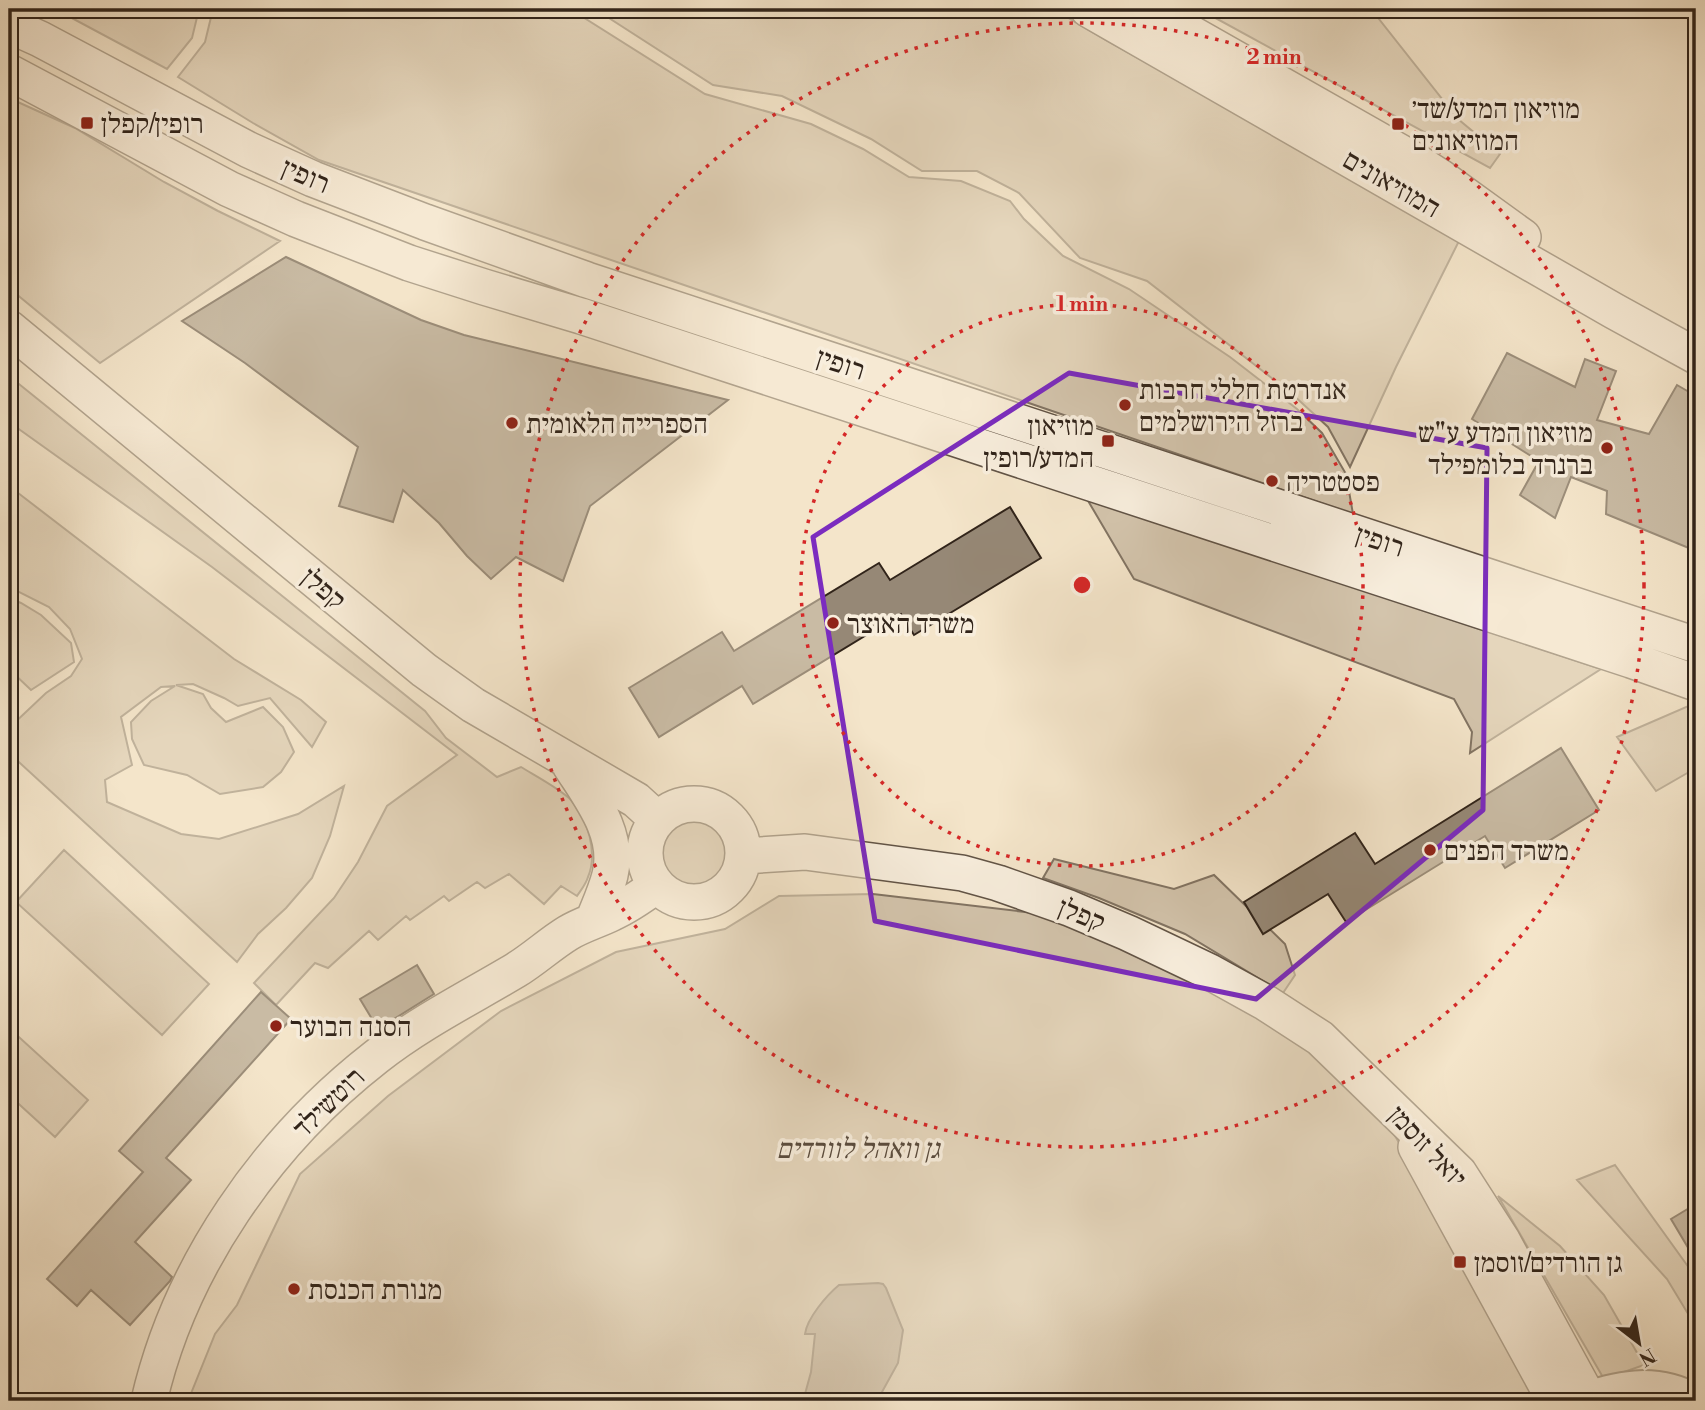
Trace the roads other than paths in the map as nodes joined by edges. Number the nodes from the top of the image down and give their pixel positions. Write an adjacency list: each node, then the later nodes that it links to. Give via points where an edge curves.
1 (1088, 9): 7 (street, המוזיאונים)
2 (1148, 9): 6 (street, המוזיאונים, via 1412,159 1527,240)
3 (9, 25): 8 (street, רופין, via 259,155 510,253)
4 (9, 72): 9 (street, רופין, via 229,189 409,263)
5 (9, 328): 10 (street, קפלן, via 424,670)
6 (1696, 336)
7 (1696, 356)
8 (1696, 645)
9 (1696, 683)
10 (566, 760): 11 (street, קפלן, via 636,800); 14 (street, via 605,822 611,843 610,874)
11 (658, 820): 12 (street, via 678,806 703,804 716,809 737,828); 13 (street, via 645,845 649,873)
12 (744, 856): 13 (street, via 733,883 709,900 681,901); 15 (street, קפלן, via 805,852 962,873 1069,908 1210,972 1266,1003 1320,1038)
13 (657, 885): 14 (street, רוטשילד, via 631,904)
14 (582, 926): 18 (street, רוטשילד, via 377,1056 309,1116 246,1193 195,1274)
15 (1377, 1093): 17 (street, יואל זוסמן, via 1407,1131)
16 (1696, 1399): 17 (street, via 1661,1386 1633,1385)
17 (1576, 1400)
18 (149, 1401)

